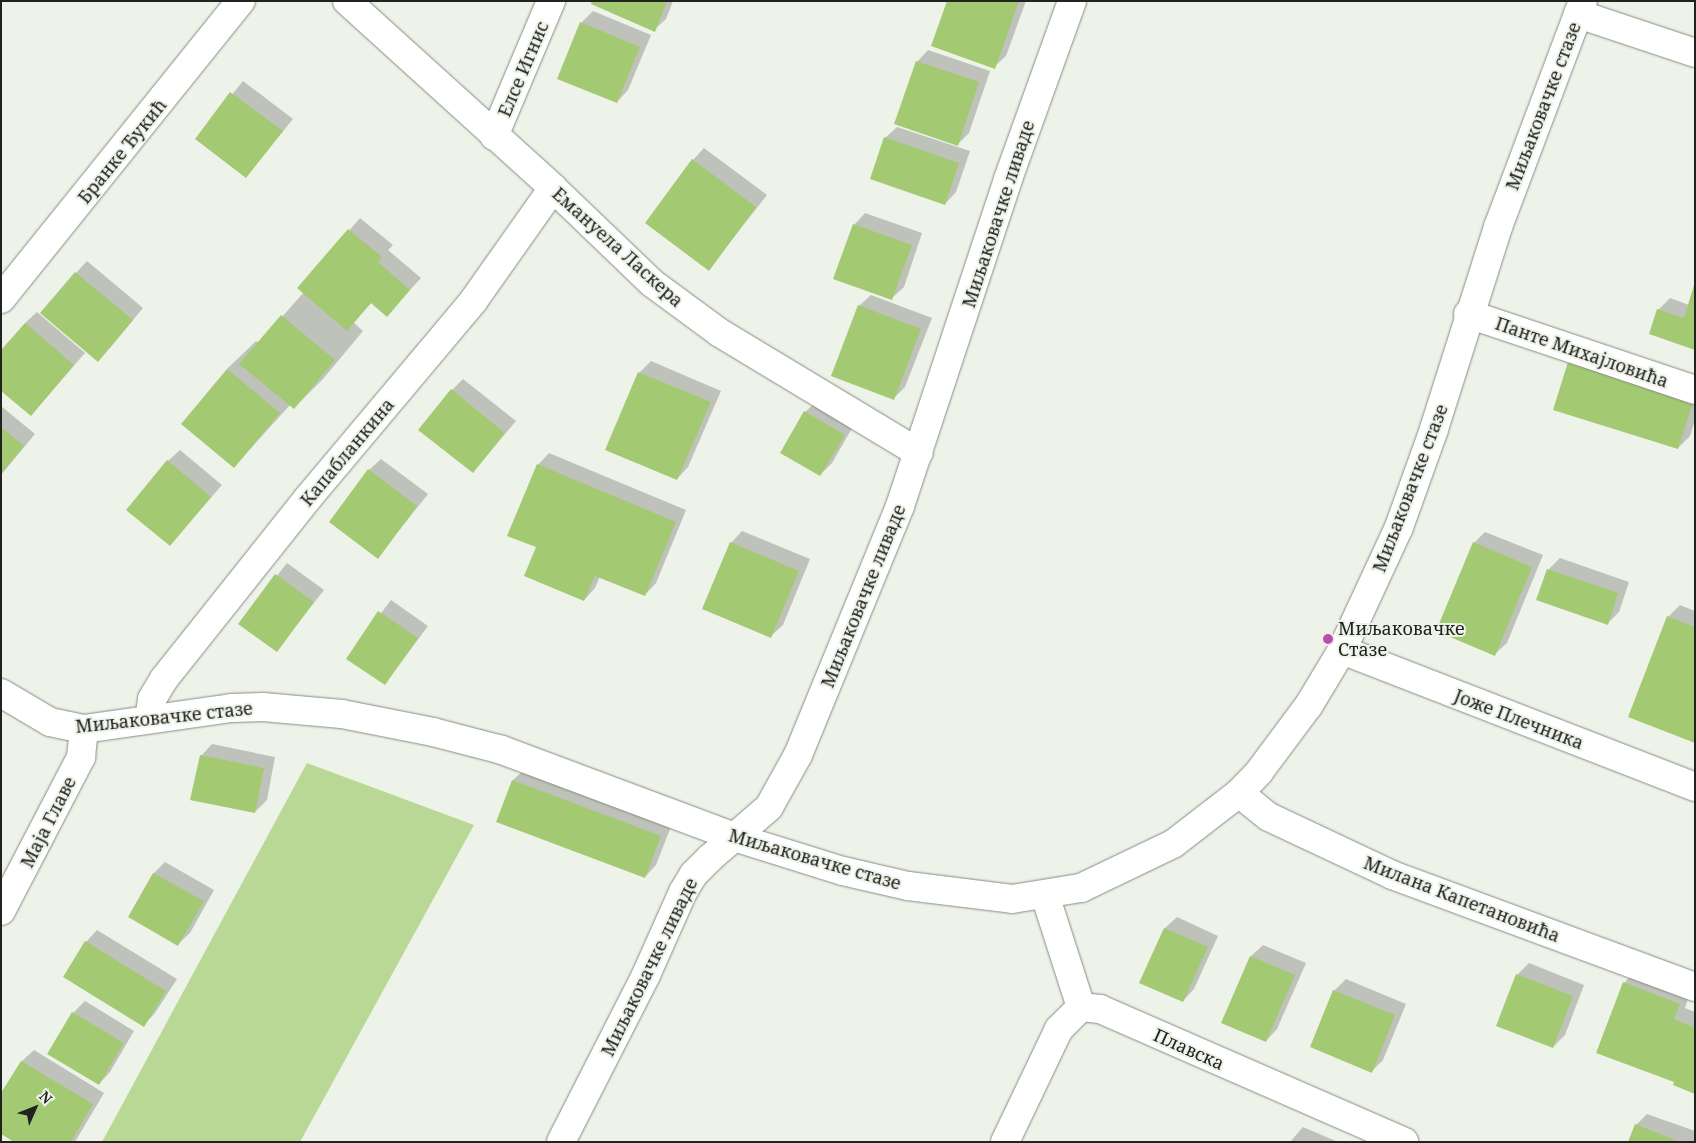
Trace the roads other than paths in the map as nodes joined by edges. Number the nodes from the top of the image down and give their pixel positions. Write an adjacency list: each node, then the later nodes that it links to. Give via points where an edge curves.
1 (241, 1): 9 (street, Бранке Ђукић)
2 (347, 1): 7 (street, Емануела Ласкера)
3 (551, 1): 7 (street, Елсе Игнис)
4 (1072, 1): 12 (street, Миљаковачке ливаде, via 1008,180)
5 (1580, 8): 6 (street); 10 (street, Миљаковачке стазе)
6 (1695, 53)
7 (494, 136): 8 (street, Емануела Ласкера)
8 (553, 188): 12 (street, Емануела Ласкера, via 652,283 680,305 720,333); 15 (street, Капабланкина, via 474,300 308,498 164,679 152,699)
9 (1, 299)
10 (1468, 314): 11 (street, Панте Михајловића); 13 (street, Миљаковачке стазе, via 1434,429 1399,527)
11 (1695, 390)
12 (919, 453): 19 (street, Миљаковачке ливаде, via 798,754 769,807)
13 (1342, 650): 17 (street, Јоже Плечника); 18 (street, Миљаковачке стазе, via 1309,705)
14 (1, 693): 16 (street, Миљаковачке стазе, via 50,722)
15 (149, 719): 16 (street, Миљаковачке стазе); 19 (street, Миљаковачке стазе, via 264,707 342,714 433,732 502,750)
16 (84, 729): 21 (street, Маја Главе, via 81,757)
17 (1695, 787)
18 (1239, 794): 20 (street, Миљаковачке стазе, via 1173,844 1081,888); 22 (street, Милана Капетановића, via 1269,817 1392,874)
19 (737, 838): 20 (street, Миљаковачке стазе, via 843,871 908,886 1012,899); 24 (street, Миљаковачке ливаде, via 694,874 683,892 646,974)
20 (1045, 895): 23 (street)
21 (1, 911)
22 (1695, 987)
23 (1081, 1007): 25 (street, via 1059,1029); 26 (street, Плавска, via 1100,1009)
24 (561, 1142)
25 (1005, 1142)
26 (1404, 1142)

